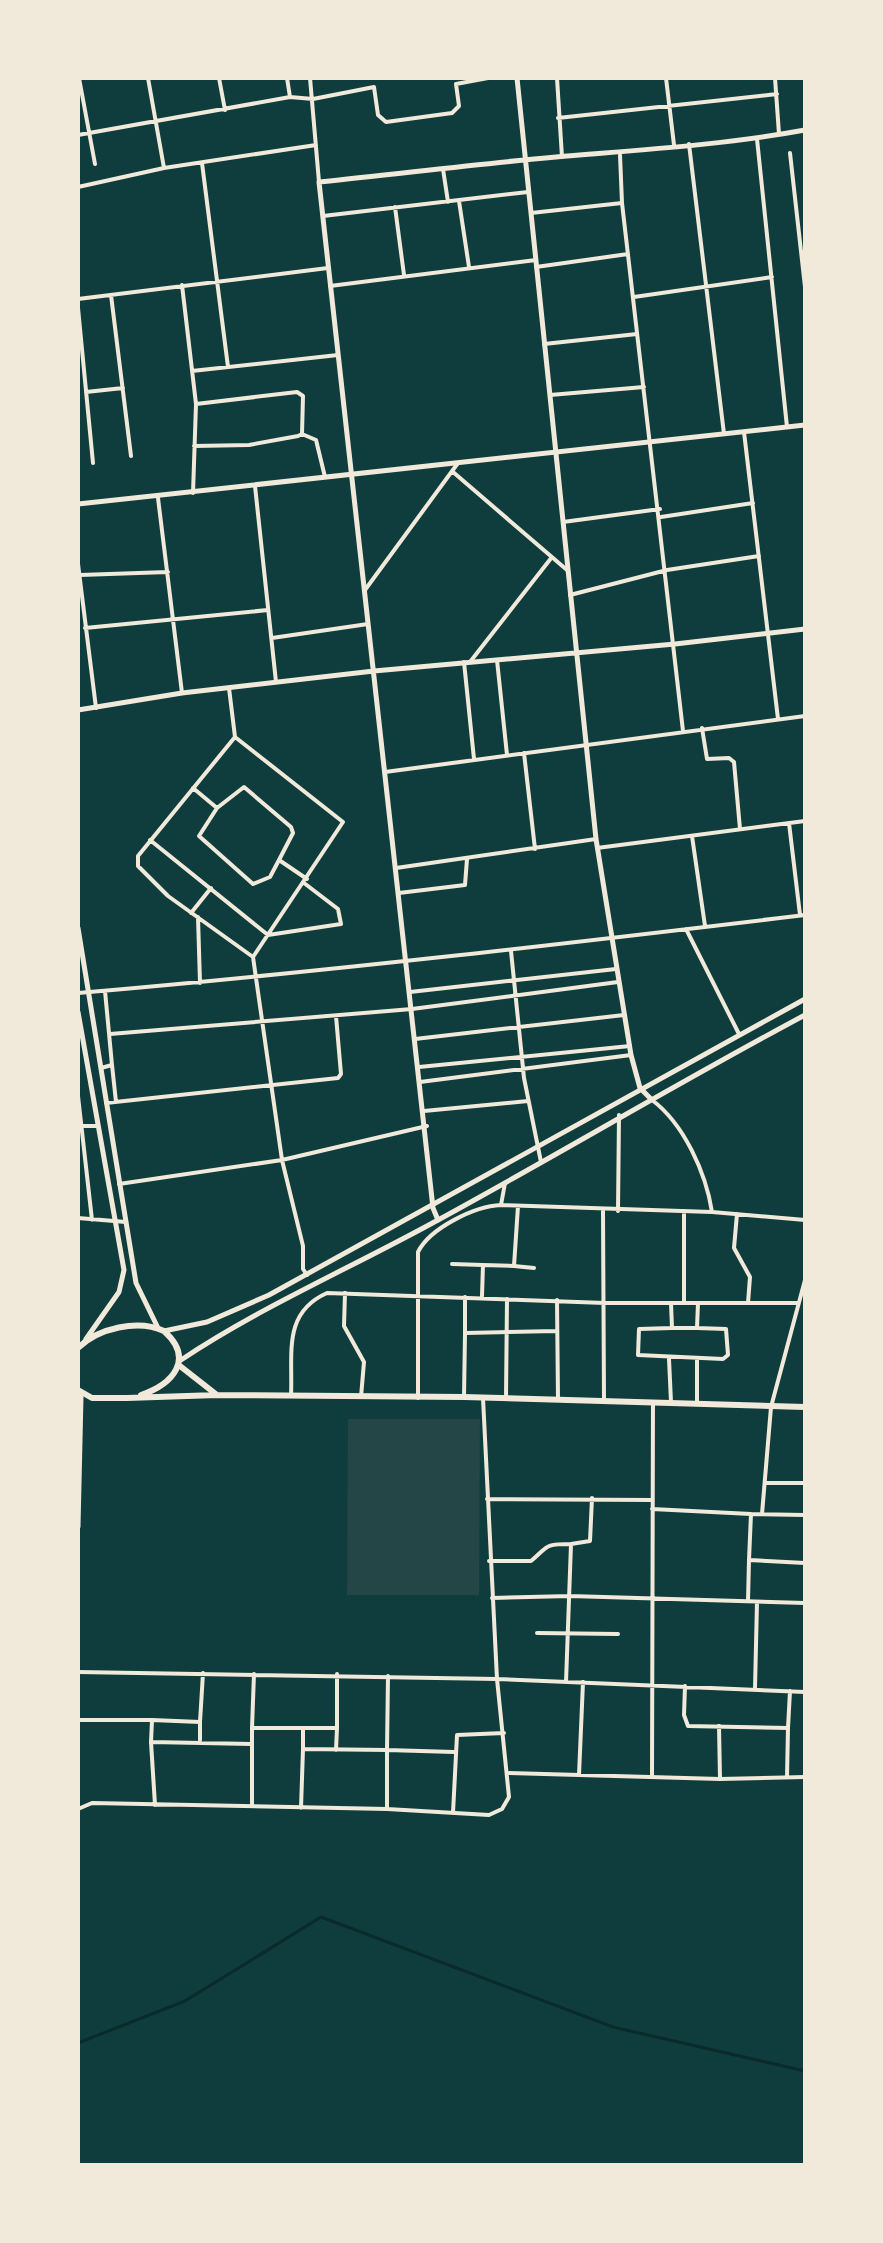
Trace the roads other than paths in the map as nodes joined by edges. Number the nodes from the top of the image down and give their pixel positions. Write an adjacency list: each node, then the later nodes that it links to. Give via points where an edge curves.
1 (79, 78): 22 (street)
2 (148, 78): 20 (street)
3 (219, 78): 18 (street)
4 (287, 78): 15 (street)
5 (310, 78): 16 (street)
6 (375, 78): 13 (street)
7 (488, 78): 12 (street)
8 (517, 78): 32 (street)
9 (557, 78): 19 (street)
10 (666, 78): 17 (street)
11 (775, 78): 14 (street)
12 (455, 81): 13 (street, via 459,106 452,113 386,122 378,115)
13 (374, 87): 16 (street)
14 (777, 94): 17 (street); 23 (street)
15 (290, 97): 16 (street); 18 (street)
16 (313, 99): 27 (street)
17 (669, 108): 19 (street); 28 (street)
18 (225, 110): 20 (street)
19 (558, 118): 31 (street)
20 (156, 119): 22 (street); 35 (street)
21 (805, 130): 23 (street)
22 (89, 133): 24 (street); 34 (street)
23 (779, 134): 25 (street)
24 (78, 135)
25 (757, 139): 26 (street); 53 (street)
26 (689, 144): 28 (street); 57 (street)
27 (316, 145): 33 (street); 37 (street)
28 (674, 145): 30 (street)
29 (790, 153): 47 (street)
30 (620, 155): 31 (street); 42 (street)
31 (562, 157): 32 (street)
32 (525, 160): 36 (street); 39 (street)
33 (202, 163): 35 (street); 54 (street)
34 (95, 164)
35 (164, 168): 38 (street)
36 (443, 169): 37 (street); 41 (street)
37 (319, 182): 45 (street)
38 (78, 187)
39 (528, 192): 40 (street); 44 (street)
40 (459, 201): 41 (street); 50 (street)
41 (448, 202): 43 (street)
42 (622, 203): 44 (street); 48 (street)
43 (395, 207): 45 (street); 52 (street)
44 (531, 213): 49 (street)
45 (323, 216): 51 (street)
46 (805, 216): 47 (street)
47 (797, 217): 58 (street)
48 (628, 254): 49 (street); 60 (street)
49 (536, 264): 50 (street); 64 (street)
50 (469, 267): 52 (street)
51 (328, 268): 54 (street); 56 (street)
52 (404, 275): 56 (street)
53 (772, 277): 57 (street); 74 (street)
54 (218, 281): 55 (street); 66 (street)
55 (182, 285): 59 (street); 67 (street)
56 (330, 286): 65 (street)
57 (706, 286): 60 (street); 77 (street)
58 (805, 287)
59 (111, 295): 61 (street); 69 (street)
60 (634, 297): 63 (street)
61 (78, 299)
62 (78, 308): 70 (street)
63 (637, 334): 64 (street); 68 (street)
64 (544, 344): 71 (street)
65 (338, 355): 66 (street); 85 (street)
66 (228, 367): 67 (street)
67 (192, 371): 72 (street)
68 (644, 387): 71 (street); 78 (street)
69 (123, 388): 70 (street); 81 (street)
70 (86, 392): 83 (street)
71 (548, 395): 80 (street)
72 (196, 404): 76 (street, via 297,392 306,406); 79 (street)
73 (805, 425): 74 (street)
74 (787, 427): 75 (street)
75 (744, 431): 77 (street); 90 (street)
76 (302, 434): 79 (street, via 249,445); 86 (street, via 316,440)
77 (724, 434): 78 (street)
78 (652, 442): 80 (street); 92 (street)
79 (194, 446): 88 (street)
80 (554, 453): 82 (street); 94 (street)
81 (131, 456)
82 (459, 461): 84 (street); 85 (street)
83 (93, 463)
84 (453, 472): 96 (street); 102 (street)
85 (351, 474): 86 (street); 102 (street)
86 (325, 477): 87 (street)
87 (255, 486): 88 (street); 104 (street)
88 (193, 493): 89 (street)
89 (158, 498): 91 (street); 100 (street)
90 (753, 503): 93 (street); 95 (street)
91 (78, 504)
92 (660, 509): 93 (street); 94 (street)
93 (661, 517): 99 (street)
94 (562, 522): 98 (street)
95 (760, 556): 99 (street); 109 (street)
96 (552, 557): 98 (street); 116 (street)
97 (78, 564): 101 (street)
98 (567, 570): 103 (street)
99 (667, 570): 103 (street); 113 (street)
100 (168, 572): 101 (street); 105 (street)
101 (79, 575): 107 (street)
102 (365, 590): 106 (street)
103 (570, 595): 114 (street)
104 (268, 610): 105 (street); 111 (street)
105 (174, 622): 107 (street); 120 (street)
106 (368, 624): 111 (street); 117 (street)
107 (85, 628): 110 (street)
108 (805, 629): 109 (street)
109 (769, 633): 113 (street); 124 (street)
110 (87, 638): 112 (street); 121 (street)
111 (271, 638): 118 (street)
112 (78, 640)
113 (675, 644): 114 (street); 126 (street)
114 (577, 653): 115 (street); 128 (street)
115 (497, 660): 116 (street); 130 (street)
116 (467, 662): 117 (street); 131 (street)
117 (374, 671): 118 (street); 132 (street)
118 (276, 682): 119 (street)
119 (229, 688): 120 (street); 127 (street)
120 (182, 693): 121 (street)
121 (96, 708): 122 (street)
122 (78, 710)
123 (805, 716): 124 (street)
124 (778, 719): 125 (street)
125 (702, 728): 126 (street); 137 (street, via 707,759 734,762)
126 (683, 731): 128 (street)
127 (235, 737): 133 (street); 146 (street, via 343,822)
128 (588, 744): 129 (street); 139 (street)
129 (524, 753): 130 (street); 142 (street)
130 (507, 755): 131 (street)
131 (474, 760): 132 (street)
132 (385, 772): 145 (street)
133 (193, 788): 134 (street); 140 (street)
134 (217, 808): 144 (street, via 238,790 251,790 293,833); 144 (street, via 199,836 202,843 253,884 270,877)
135 (805, 821): 136 (street)
136 (789, 823): 137 (street); 150 (street)
137 (740, 829): 138 (street)
138 (692, 836): 141 (street); 152 (street)
139 (596, 839): 141 (street); 142 (street)
140 (150, 840): 147 (street); 149 (street, via 138,856 138,866)
141 (597, 848): 156 (street)
142 (535, 849): 143 (street)
143 (467, 859): 145 (street); 148 (street, via 465,885)
144 (279, 860): 146 (street)
145 (396, 868): 148 (street)
146 (305, 881): 155 (street); 155 (street, via 338,909 341,924)
147 (211, 888): 149 (street); 155 (street)
148 (399, 893): 159 (street)
149 (191, 913): 151 (street)
150 (802, 915): 152 (street)
151 (198, 917): 158 (street); 164 (street)
152 (705, 926): 154 (street)
153 (78, 928): 166 (street)
154 (686, 929): 156 (street); 179 (street)
155 (268, 935): 158 (street)
156 (610, 935): 157 (street); 160 (street)
157 (511, 951): 159 (street); 162 (street)
158 (253, 957): 161 (street)
159 (407, 962): 161 (street); 167 (street)
160 (616, 969): 162 (street); 163 (street)
161 (258, 978): 164 (street); 176 (street)
162 (515, 980): 167 (street); 169 (street)
163 (618, 982): 169 (street); 173 (street)
164 (200, 983): 165 (street)
165 (105, 991): 166 (street); 178 (street)
166 (89, 992): 168 (street); 188 (street)
167 (410, 992): 171 (street)
168 (78, 993)
169 (518, 996): 171 (street); 177 (street)
170 (805, 999): 179 (street)
171 (412, 1009): 175 (street); 180 (street)
172 (78, 1012): 184 (street)
173 (624, 1014): 177 (street); 181 (street)
174 (805, 1015): 194 (street)
175 (336, 1016): 176 (street); 191 (street, via 338,1078)
176 (264, 1021): 178 (street); 191 (street)
177 (519, 1028): 180 (street); 185 (street)
178 (110, 1034): 186 (street)
179 (739, 1034): 192 (street)
180 (415, 1039): 187 (street)
181 (630, 1046): 182 (street); 185 (street)
182 (631, 1055): 189 (street); 192 (street)
183 (78, 1057): 184 (street)
184 (86, 1057): 201 (street)
185 (523, 1057): 187 (street); 189 (street)
186 (112, 1065): 188 (street); 196 (street)
187 (419, 1067): 190 (street)
188 (101, 1068): 197 (street)
189 (524, 1071): 190 (street); 195 (street)
190 (420, 1082): 198 (street)
191 (271, 1087): 196 (street); 204 (street)
192 (640, 1088): 194 (street); 203 (street)
193 (78, 1096): 200 (street)
194 (650, 1098): 199 (street); 214 (street, via 675,1122 707,1184)
195 (528, 1101): 198 (street); 203 (street)
196 (116, 1102): 197 (street)
197 (106, 1103): 207 (street)
198 (424, 1111): 202 (street)
199 (619, 1115): 205 (street); 212 (street)
200 (81, 1126): 201 (street); 217 (street)
201 (98, 1126): 220 (street)
202 (427, 1126): 204 (street); 210 (street)
203 (536, 1148): 205 (street); 210 (street)
204 (282, 1160): 207 (street); 226 (street)
205 (541, 1162): 206 (street)
206 (505, 1182): 208 (street); 218 (street)
207 (119, 1184): 221 (street)
208 (501, 1205): 209 (street); 229 (street, via 481,1208 424,1241 418,1252)
209 (518, 1206): 211 (street); 224 (street)
210 (433, 1208): 218 (street); 226 (street)
211 (603, 1211): 212 (street); 235 (street)
212 (618, 1211): 213 (street)
213 (684, 1211): 214 (street); 236 (street)
214 (712, 1212): 215 (street)
215 (737, 1214): 219 (street); 238 (street, via 734,1248 750,1277)
216 (78, 1218): 217 (street)
217 (92, 1220): 220 (street)
218 (438, 1220): 250 (street, via 232,1327)
219 (805, 1220)
220 (117, 1222): 221 (street); 246 (street, via 123,1283)
221 (126, 1222): 242 (street, via 136,1283)
222 (452, 1264): 223 (street)
223 (483, 1265): 224 (street); 231 (street)
224 (514, 1266): 225 (street)
225 (534, 1268)
226 (307, 1275): 242 (street, via 239,1311 187,1328)
227 (805, 1280): 239 (street)
228 (345, 1293): 229 (street); 253 (street, via 327,1293 299,1312 294,1322); 254 (street, via 344,1326 364,1362)
229 (418, 1294): 230 (street); 257 (street)
230 (465, 1297): 231 (street); 245 (street)
231 (482, 1297): 232 (street)
232 (507, 1299): 233 (street); 244 (street)
233 (557, 1300): 235 (street); 243 (street)
234 (671, 1302): 235 (street); 236 (street); 240 (street)
235 (605, 1303): 261 (street)
236 (684, 1303): 237 (street)
237 (698, 1303): 238 (street); 241 (street)
238 (748, 1303): 239 (street)
239 (798, 1303): 265 (street)
240 (672, 1328): 241 (street); 248 (street, via 641,1327 637,1353)
241 (697, 1328): 249 (street, via 726,1329 728,1353 723,1359)
242 (161, 1329): 246 (main road, via 127,1327); 250 (main road, via 174,1341)
243 (556, 1331): 244 (street); 260 (street)
244 (508, 1332): 245 (street); 259 (street)
245 (465, 1333): 255 (street)
246 (84, 1342): 247 (main road)
247 (78, 1348)
248 (669, 1359): 249 (street); 263 (street)
249 (697, 1360): 264 (street)
250 (181, 1363): 252 (main road); 256 (main road, via 163,1386)
251 (79, 1394): 256 (main road); 276 (street)
252 (217, 1395): 253 (main road); 256 (main road)
253 (291, 1396): 254 (main road)
254 (361, 1397): 257 (main road)
255 (464, 1397): 257 (main road); 258 (main road)
256 (127, 1398)
257 (418, 1398)
258 (483, 1398): 259 (main road); 270 (street)
259 (506, 1398): 260 (main road)
260 (558, 1400): 261 (main road)
261 (604, 1400): 262 (main road)
262 (653, 1402): 263 (main road); 271 (street)
263 (671, 1402): 264 (main road)
264 (697, 1404): 265 (main road)
265 (771, 1407): 266 (main road); 267 (street)
266 (805, 1407)
267 (766, 1483): 268 (street); 274 (street)
268 (805, 1483)
269 (592, 1498): 270 (street); 271 (street); 277 (street, via 590,1541)
270 (487, 1499): 279 (street)
271 (653, 1500): 272 (street)
272 (652, 1509): 273 (street); 283 (street)
273 (751, 1514): 274 (street); 278 (street)
274 (762, 1514): 275 (street)
275 (805, 1515)
276 (78, 1527)
277 (571, 1544): 279 (street, via 548,1544 531,1561); 281 (street)
278 (749, 1560): 280 (street); 284 (street)
279 (489, 1561): 282 (street)
280 (805, 1563)
281 (570, 1596): 282 (street); 283 (street); 288 (street)
282 (492, 1598): 295 (street)
283 (651, 1598): 284 (street); 298 (street)
284 (748, 1601): 285 (street)
285 (757, 1602): 286 (street); 300 (street)
286 (805, 1603)
287 (537, 1633): 288 (street)
288 (568, 1633): 289 (street); 296 (street)
289 (618, 1634)
290 (78, 1672): 291 (street)
291 (203, 1672): 292 (street); 305 (street)
292 (254, 1674): 293 (street); 307 (street)
293 (337, 1674): 294 (street); 309 (street)
294 (388, 1676): 295 (street); 317 (street)
295 (497, 1679): 296 (street); 311 (street)
296 (566, 1682): 297 (street)
297 (583, 1682): 298 (street); 320 (street)
298 (655, 1685): 299 (street); 321 (street)
299 (685, 1686): 300 (street); 306 (street, via 685,1724)
300 (755, 1688): 301 (street)
301 (790, 1691): 302 (street); 310 (street)
302 (805, 1692)
303 (78, 1720): 304 (street)
304 (152, 1720): 305 (street); 313 (street)
305 (200, 1722): 312 (street)
306 (719, 1726): 310 (street); 324 (street)
307 (252, 1728): 308 (street); 314 (street)
308 (303, 1728): 309 (street); 315 (street)
309 (337, 1728): 316 (street)
310 (788, 1728): 322 (street)
311 (504, 1733): 318 (street, via 460,1734); 319 (street)
312 (200, 1740): 313 (street); 314 (street)
313 (151, 1742): 325 (street)
314 (252, 1744): 326 (street)
315 (303, 1749): 316 (street); 327 (street)
316 (336, 1750): 317 (street)
317 (387, 1750): 318 (street); 329 (street)
318 (454, 1752): 330 (street)
319 (509, 1773): 320 (street); 330 (street, via 509,1797 502,1809 489,1815)
320 (579, 1775): 321 (street)
321 (652, 1776): 324 (street)
322 (787, 1777): 323 (street); 324 (street)
323 (805, 1777)
324 (720, 1779)
325 (155, 1805): 326 (street); 328 (street, via 92,1803)
326 (252, 1807): 327 (street)
327 (301, 1808): 329 (street)
328 (78, 1809)
329 (387, 1809): 330 (street)
330 (453, 1814)

